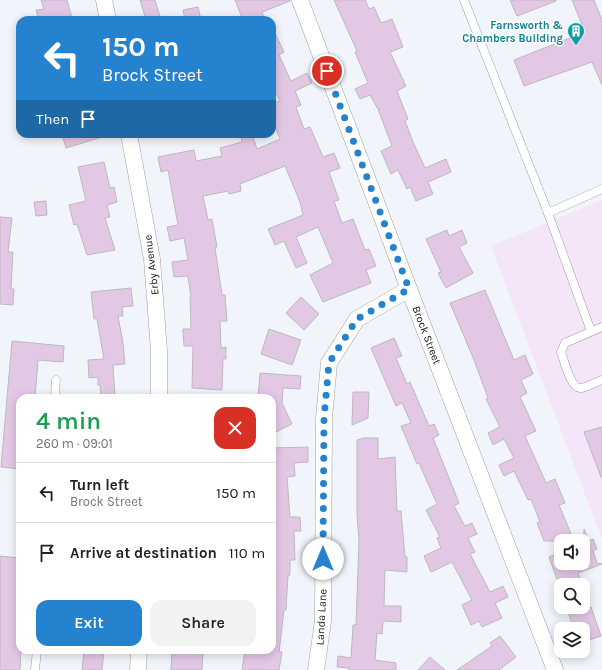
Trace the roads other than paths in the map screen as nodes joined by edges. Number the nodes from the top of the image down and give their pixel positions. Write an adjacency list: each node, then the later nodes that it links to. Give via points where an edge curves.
1 (104, 0): 4 (street)
2 (300, 0): 8 (street, Brock Street)
3 (464, 0): 7 (lane)
4 (107, 16)
5 (130, 138): 14 (street, Erby Avenue, via 152,259 159,351)
6 (602, 189): 7 (lane)
7 (548, 213): 10 (lane)
8 (409, 289): 19 (street, Landa Lane, via 357,319 329,363 324,418 323,621); 20 (street, Brock Street)
9 (602, 327): 10 (lane)
10 (592, 331): 12 (lane, via 565,343 560,352 576,387 580,389)
11 (56, 380): 13 (lane)
12 (602, 380)
13 (55, 394)
14 (159, 394)
15 (37, 654): 17 (lane)
16 (139, 654): 18 (street)
17 (36, 670)
18 (138, 670)
19 (316, 670)
20 (555, 670)

